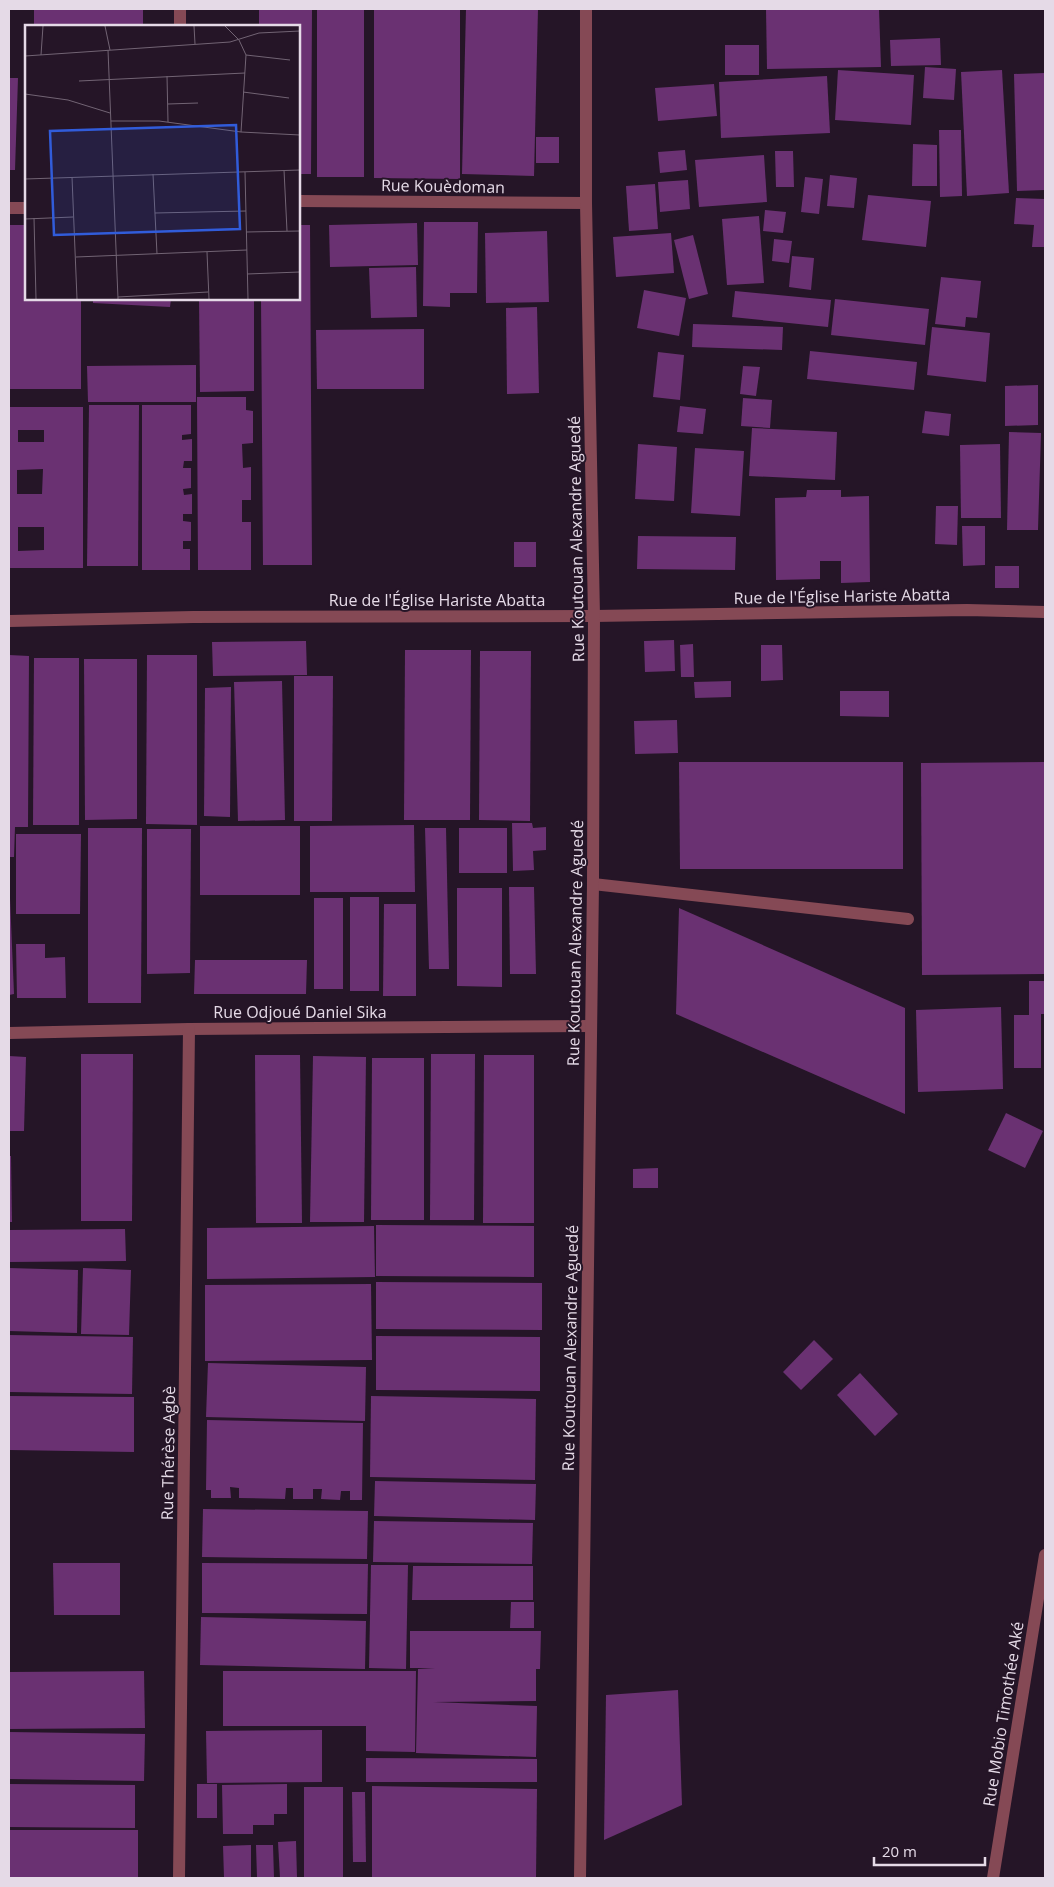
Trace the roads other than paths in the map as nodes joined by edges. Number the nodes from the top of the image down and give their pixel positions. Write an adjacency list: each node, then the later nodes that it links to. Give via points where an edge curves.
1 (180, 9): 3 (street)
2 (586, 9): 5 (street, Rue Koutouan Alexandre Aguedé)
3 (180, 25)
4 (300, 201): 5 (street, Rue Kouèdoman)
5 (586, 203): 9 (street, Rue Koutouan Alexandre Aguedé)
6 (9, 208): 7 (street)
7 (25, 208)
8 (1045, 612): 9 (street, Rue de l'Église Hariste Abatta, via 966,610)
9 (594, 616): 10 (street, Rue de l'Église Hariste Abatta); 11 (street, Rue Koutouan Alexandre Aguedé)
10 (9, 621)
11 (592, 884): 12 (street); 13 (street, Rue Koutouan Alexandre Aguedé)
12 (908, 919)
13 (591, 1026): 14 (street, Rue Odjoué Daniel Sika); 18 (street, Rue Koutouan Alexandre Aguedé)
14 (189, 1029): 15 (street, Rue Odjoué Daniel Sika); 17 (street, Rue Thérèse Agbè)
15 (9, 1033)
16 (1045, 1555): 19 (street, Rue Mobio Timothée Aké)
17 (179, 1878)
18 (580, 1878)
19 (993, 1878)

